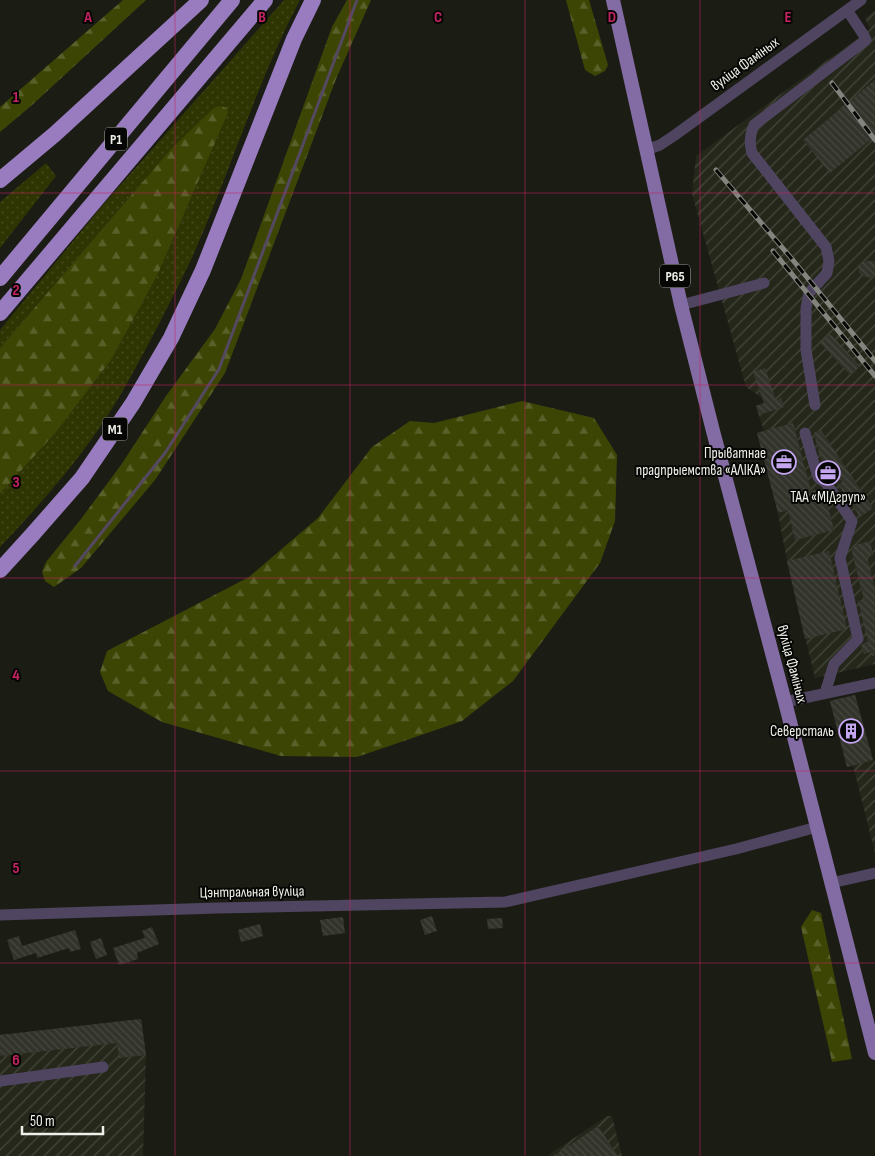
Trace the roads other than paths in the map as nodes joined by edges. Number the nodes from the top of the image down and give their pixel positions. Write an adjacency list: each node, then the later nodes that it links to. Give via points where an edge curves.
1 (201, 0): 10 (highway, via 62,128)
2 (232, 0): 11 (highway, Р1)
3 (265, 0): 14 (highway, Р1)
4 (313, 0): 17 (highway, М1, via 294,38 203,270 171,338 133,403 82,478)
5 (613, 0): 9 (main road, Р65)
6 (860, 0): 7 (street, вуліца Фаміных)
7 (847, 10): 8 (street); 9 (street, вуліца Фаміных, via 668,140)
8 (870, 43): 15 (street, via 858,46 754,125 750,136 752,153 826,247 827,273 809,293 806,308 806,350)
9 (646, 150): 13 (main road, Р65)
10 (0, 180)
11 (0, 278)
12 (764, 283): 13 (street)
13 (681, 305): 20 (main road, вуліца Фаміных / Р65)
14 (0, 313)
15 (815, 405)
16 (805, 433): 19 (street, via 818,477 826,483 852,521 840,558 858,639 834,664)
17 (0, 570)
18 (875, 683): 19 (street)
19 (825, 693): 20 (street)
20 (785, 702): 21 (main road, вуліца Фаміных / Р65)
21 (817, 827): 23 (main road, вуліца Фаміных / Р65); 24 (street, Цэнтральная вуліца, via 506,902)
22 (875, 873): 23 (street)
23 (831, 883): 25 (main road, вуліца Фаміных / Р65)
24 (0, 915)
25 (874, 1049)
26 (103, 1067): 27 (street)
27 (0, 1081)

